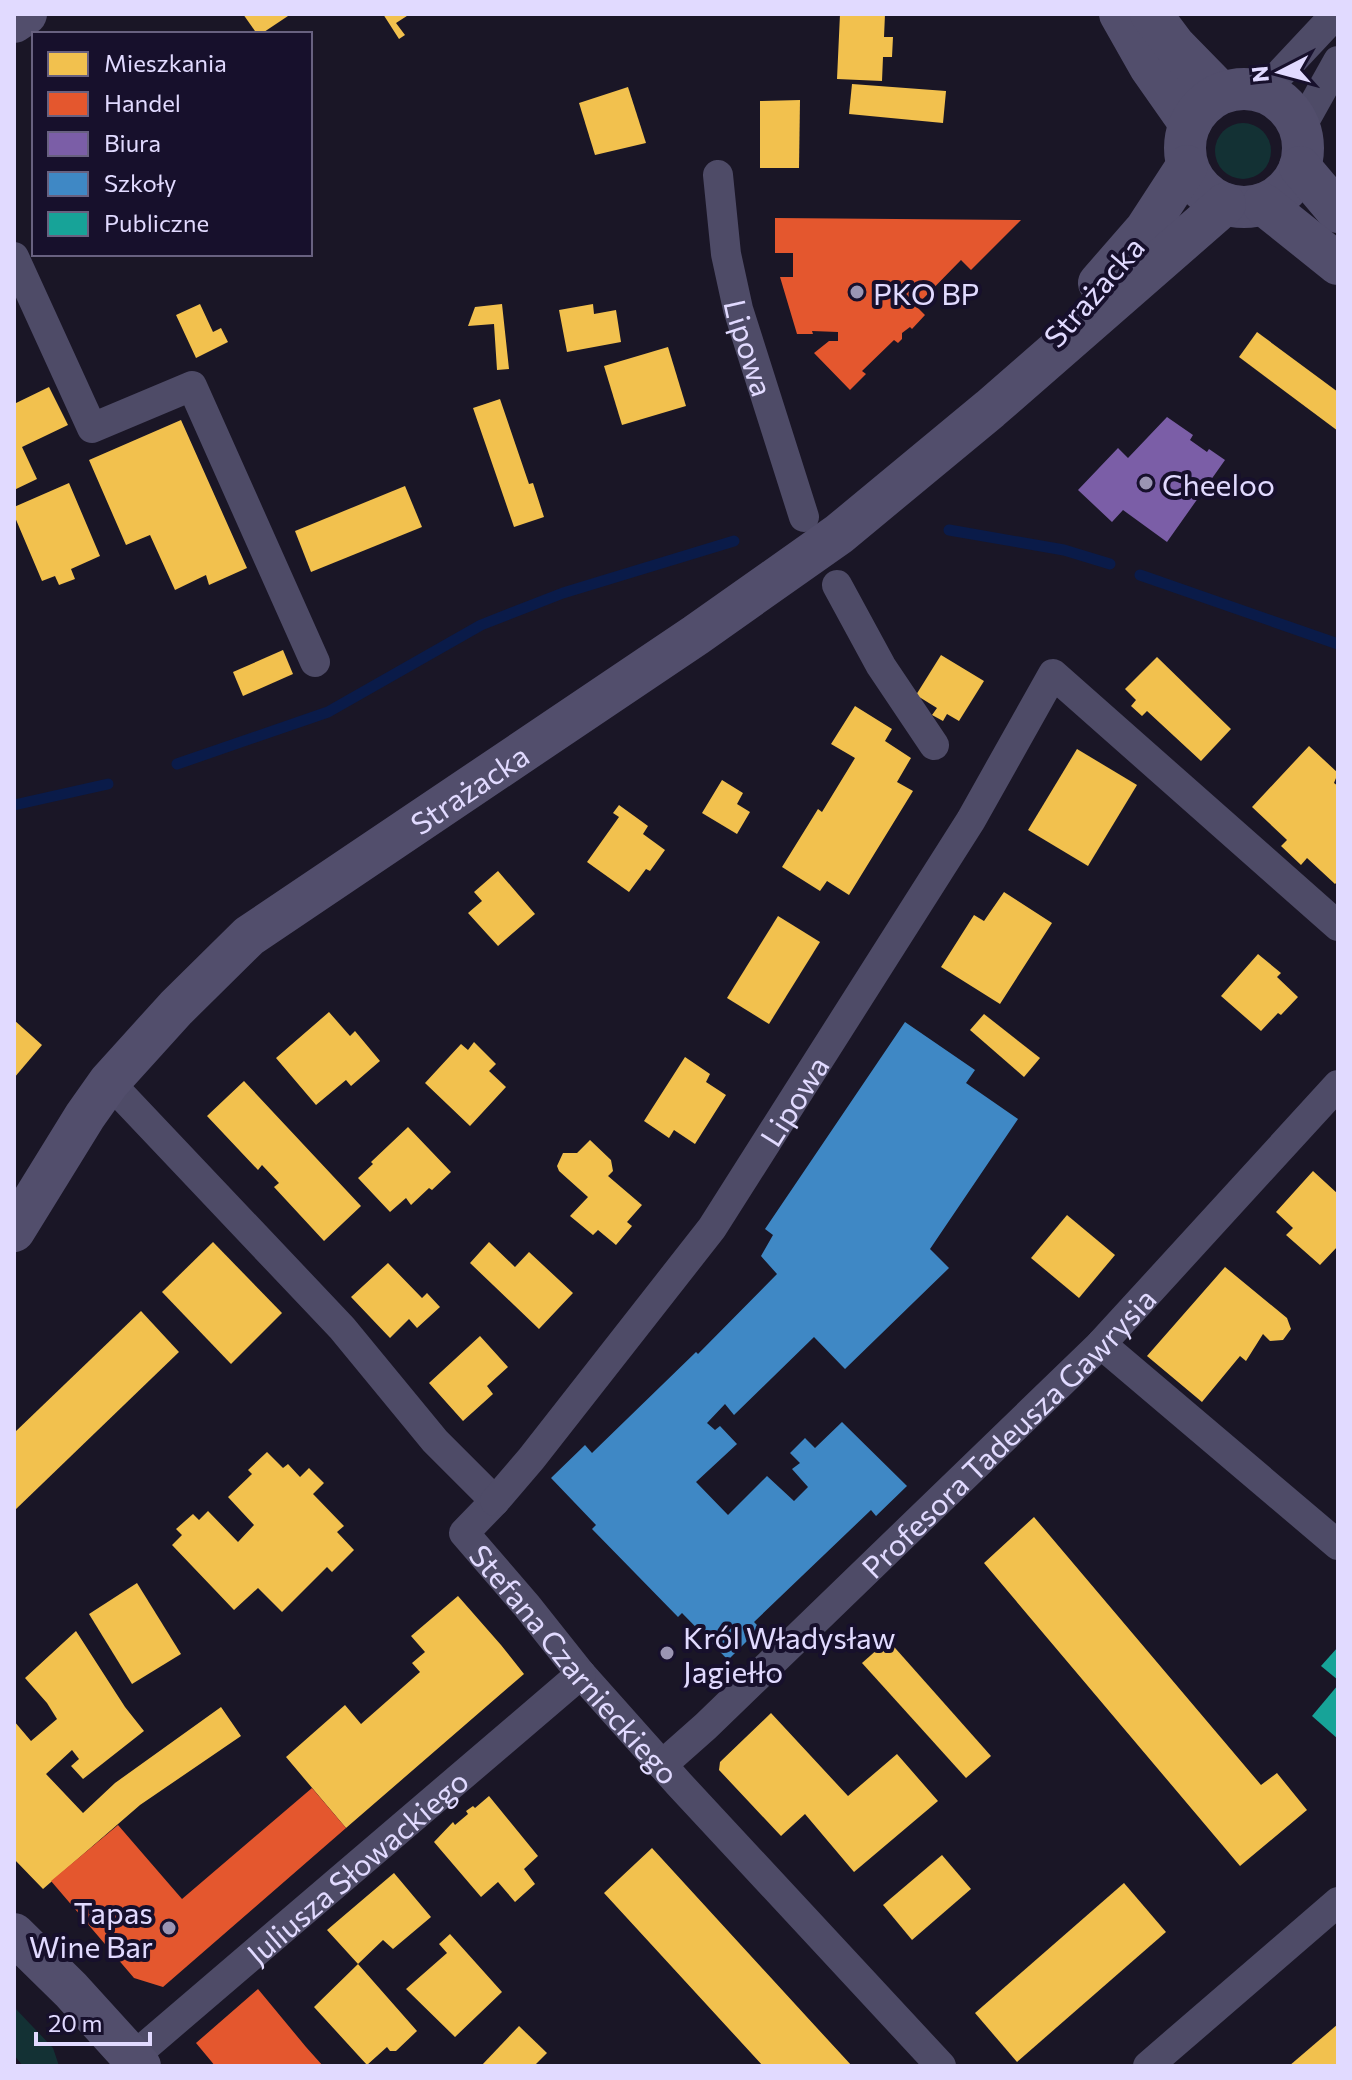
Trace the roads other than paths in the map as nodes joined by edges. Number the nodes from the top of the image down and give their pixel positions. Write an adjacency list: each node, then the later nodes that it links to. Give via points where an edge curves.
1 (26, 14): 5 (street)
2 (1120, 14): 9 (street)
3 (1151, 14): 8 (street)
4 (1336, 14): 7 (street)
5 (14, 22)
6 (1338, 61): 10 (street)
7 (1263, 92): 8 (street); 10 (street, via 1291,113)
8 (1221, 93): 9 (street)
9 (1190, 124): 11 (street)
10 (1300, 148): 13 (street, via 1292,183 1279,196); 14 (street)
11 (1187, 166): 13 (street, via 1209,196); 17 (street, Strażacka, via 1146,229)
12 (718, 175): 18 (street, Lipowa, via 738,309)
13 (1244, 204): 16 (street); 17 (street, Strażacka)
14 (1338, 212)
15 (14, 257): 20 (street, via 92,428 192,386)
16 (1338, 264)
17 (990, 409): 23 (street, Strażacka, via 782,575 249,936)
18 (804, 517)
19 (837, 585): 21 (street, via 881,666)
20 (315, 662)
21 (934, 745)
22 (1338, 926): 27 (street, Lipowa, via 1053,674 971,820 712,1228)
23 (109, 1082): 25 (street, Strażacka); 27 (street, Stefana Czarnieckiego, via 342,1328 435,1441)
24 (1338, 1085): 26 (street, Profesora Tadeusza Gawrysia)
25 (14, 1231)
26 (1101, 1344): 28 (street); 30 (street, Profesora Tadeusza Gawrysia)
27 (495, 1501): 29 (street, Stefana Czarnieckiego, via 464,1533)
28 (1338, 1545)
29 (581, 1674): 30 (street, Stefana Czarnieckiego); 33 (street, Juliusza Słowackiego)
30 (662, 1765): 34 (street, Stefana Czarnieckiego)
31 (1338, 1902): 35 (street)
32 (14, 1934): 33 (street)
33 (136, 2062)
34 (941, 2066)
35 (1148, 2066)

